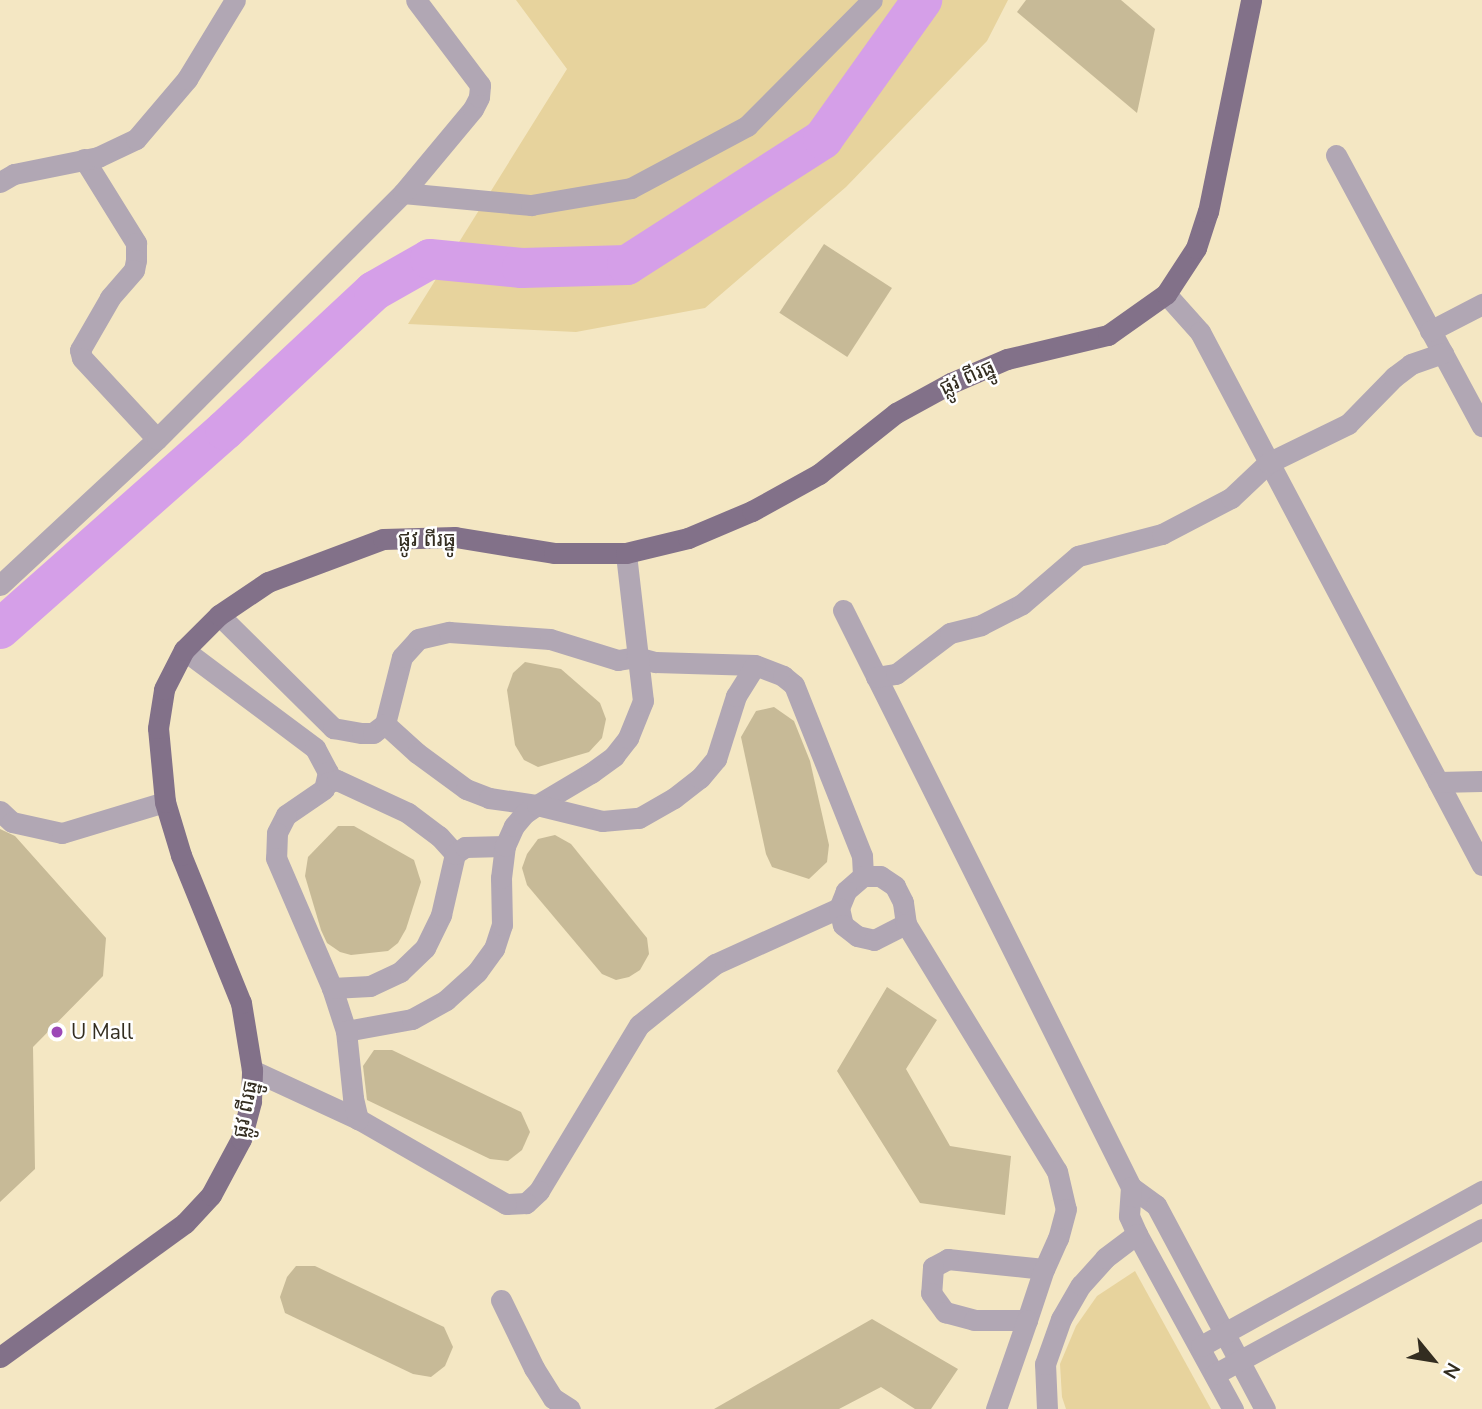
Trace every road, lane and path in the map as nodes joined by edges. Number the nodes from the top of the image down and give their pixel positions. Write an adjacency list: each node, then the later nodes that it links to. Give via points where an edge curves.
1 (235, 0): 6 (street, via 187,79 136,139)
2 (416, 0): 8 (street, via 480,85 473,109)
3 (872, 0): 8 (street, via 747,127 631,188 531,205)
4 (1251, 0): 9 (main road, ផ្លូវ ពីរធ្នូ, via 1208,212 1196,248)
5 (1336, 155): 11 (street)
6 (83, 159): 7 (street, via 14,174); 14 (street, via 135,243 136,260 134,270 110,298 80,350 82,358)
7 (0, 182)
8 (402, 193): 14 (street)
9 (1166, 295): 15 (street, via 1200,332); 16 (main road, ផ្លូវ ពីរធ្នូ, via 1108,335 1007,359 951,383 896,413 819,474 752,511 688,538)
10 (1482, 304): 11 (street)
11 (1430, 331): 12 (street)
12 (1443, 353): 13 (street); 15 (street, via 1394,377 1348,424)
13 (1482, 426)
14 (157, 439): 17 (street)
15 (1268, 463): 23 (street, via 1231,498 1195,518 1162,534 1078,556 1022,604 981,625 950,633 896,674); 28 (street)
16 (626, 553): 19 (main road, ផ្លូវ ពីរធ្នូ, via 554,553 455,537 383,540 268,582); 21 (street)
17 (0, 585)
18 (843, 610): 23 (street)
19 (219, 615): 20 (main road, ផ្លូវ ពីរធ្នូ); 25 (street)
20 (184, 650): 26 (street); 30 (main road, ផ្លូវ ពីរធ្នូ, via 164,689 158,728)
21 (636, 657): 22 (street, via 655,662); 24 (street, via 618,660 550,639 449,632 418,639 402,657); 31 (street, via 643,701 628,738 591,773)
22 (755, 665): 31 (street, via 736,696 716,759 674,798 639,818 602,821); 36 (street, via 794,685 862,856)
23 (876, 677): 43 (street)
24 (386, 724): 25 (street, via 373,733); 31 (street, via 466,789 489,798)
25 (333, 728): 26 (street)
26 (315, 748): 29 (street, via 328,772)
27 (1482, 781): 28 (street)
28 (1438, 782): 35 (street)
29 (327, 783): 34 (street, via 337,780 408,813); 39 (street, via 286,815 277,833 276,858)
30 (165, 802): 32 (street, via 62,833 12,822); 41 (main road, ផ្លូវ ពីរធ្នូ, via 181,855 241,1003)
31 (537, 805): 33 (street, via 514,826)
32 (0, 811)
33 (505, 846): 34 (street, via 465,847); 40 (street, via 502,925 494,949 477,972 446,1000 412,1019)
34 (455, 854): 39 (street, via 441,915 425,948 400,972 370,986)
35 (1482, 865)
36 (863, 876): 37 (street, via 846,891); 38 (street, via 880,876 895,886 903,902)
37 (839, 908): 38 (street, via 843,925 857,936 874,940); 42 (street, via 715,964 639,1025 539,1191 526,1203 506,1204)
38 (905, 924): 47 (street, via 1057,1171 1066,1209)
39 (332, 988): 40 (street)
40 (346, 1031): 42 (street)
41 (253, 1070): 42 (street); 52 (main road, ផ្លូវ ពីរធ្នូ, via 241,1139 211,1195 185,1223)
42 (358, 1119)
43 (1131, 1187): 46 (street, via 1129,1216); 50 (street, via 1156,1205)
44 (1482, 1191): 50 (street)
45 (1482, 1229): 53 (street)
46 (1138, 1234): 51 (street); 55 (street, via 1105,1258 1081,1285 1061,1319 1045,1364)
47 (1044, 1269): 49 (street); 49 (street, via 948,1259 933,1267 931,1293 945,1312 974,1320)
48 (501, 1300): 56 (street, via 534,1368 554,1398)
49 (1027, 1320): 57 (street)
50 (1226, 1332): 51 (street); 53 (street)
51 (1201, 1346): 54 (street)
52 (0, 1357)
53 (1240, 1361): 54 (street); 59 (street)
54 (1215, 1374): 58 (street)
55 (1046, 1408)
56 (570, 1409)
57 (996, 1409)
58 (1233, 1409)
59 (1265, 1409)

